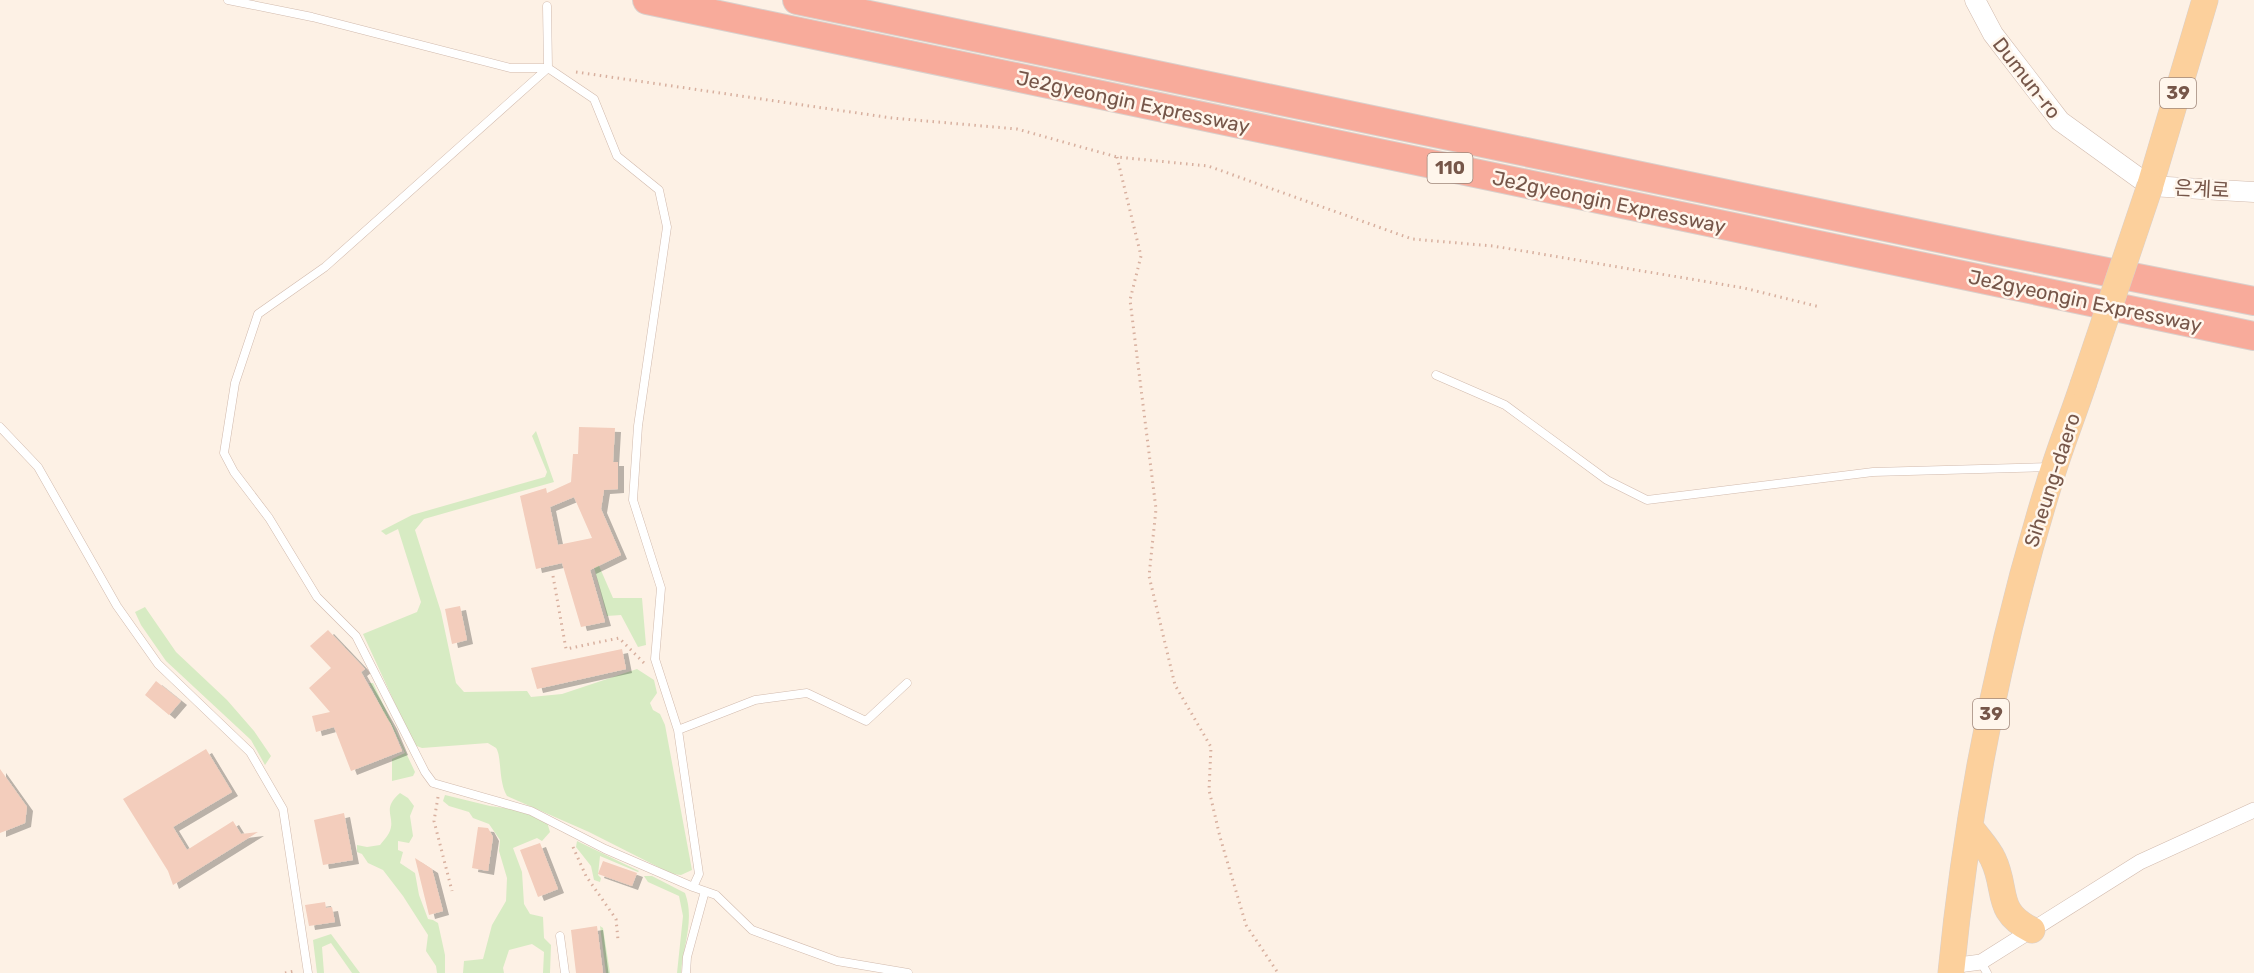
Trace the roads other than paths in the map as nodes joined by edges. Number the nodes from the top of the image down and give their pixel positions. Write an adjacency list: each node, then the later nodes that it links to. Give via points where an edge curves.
1 (228, 0): 9 (lane, via 312,17 510,68)
2 (647, 0): 13 (highway, Je2gyeongin Expressway / 110)
3 (797, 0): 8 (highway, Je2gyeongin Expressway / 110)
4 (834, 0): 8 (highway)
5 (1975, 0): 10 (street, Dumun-ro, via 1993,34 2060,122)
6 (2205, 0): 10 (main road, Siheung-daero / 39)
7 (547, 6): 9 (lane)
8 (924, 27): 12 (highway, Je2gyeongin Expressway / 110)
9 (548, 68): 18 (lane, via 594,99 617,156 659,190 668,227 638,426 633,500 661,588 656,662); 21 (lane, via 325,267 258,314 235,382 224,453 270,518 317,597 356,636 433,783 531,811)
10 (2150, 186): 11 (street, 은계로); 16 (main road, Siheung-daero / 39, bridge)
11 (2254, 192)
12 (2254, 301)
13 (2254, 336)
14 (1436, 375): 16 (lane, via 1504,405 1607,480 1647,500 1874,472)
15 (0, 427): 27 (lane, via 38,467 117,606 158,664 250,752 283,809)
16 (2055, 467): 20 (main road, Siheung-daero / 39, via 2000,669)
17 (907, 683): 18 (lane, via 866,721 807,693 755,699)
18 (678, 730): 21 (lane, via 699,874)
19 (2254, 810): 23 (street, via 2140,862)
20 (1971, 828): 23 (main road, via 1994,859 2007,909 2013,919); 26 (main road, Siheung-daero / 39)
21 (693, 887): 22 (lane)
22 (705, 891): 29 (lane); 30 (lane, via 716,895 752,930 837,961)
23 (2032, 930): 25 (street)
24 (560, 936): 28 (lane)
25 (1984, 968): 26 (street)
26 (1951, 970)
27 (308, 973)
28 (565, 973)
29 (686, 973)
30 (908, 973)

